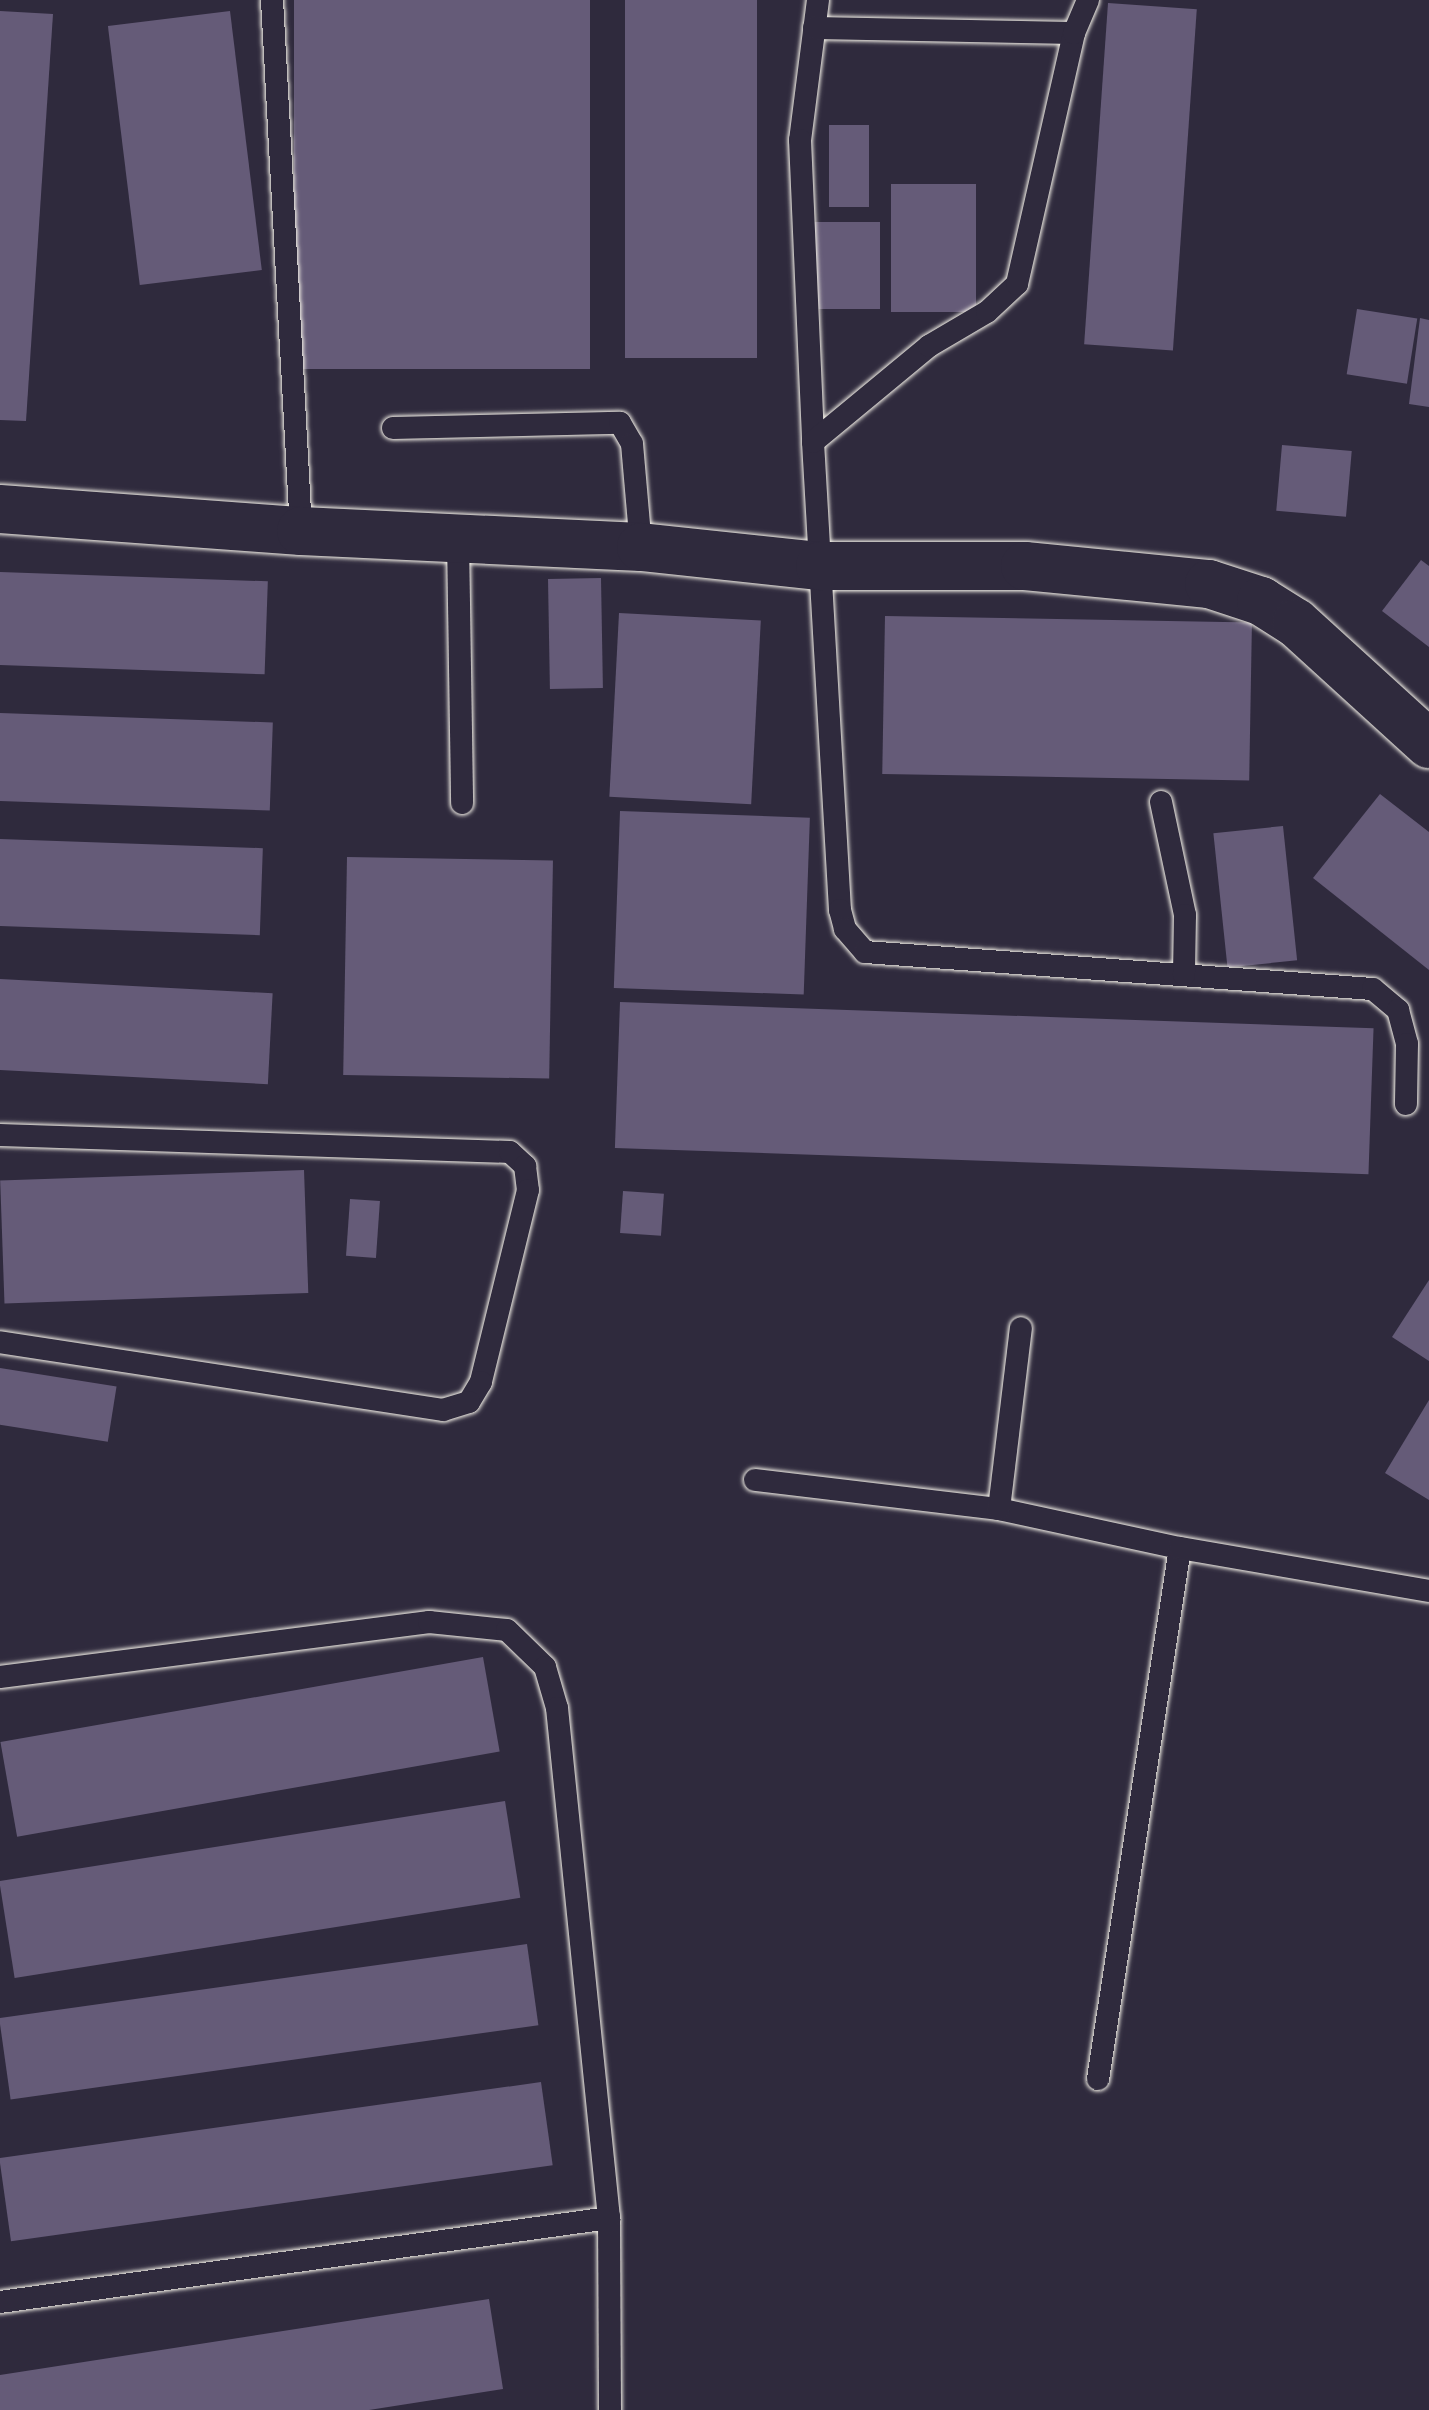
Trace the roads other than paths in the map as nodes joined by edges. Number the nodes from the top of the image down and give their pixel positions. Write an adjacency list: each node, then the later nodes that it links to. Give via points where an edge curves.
1 (272, 0): 9 (lane)
2 (818, 0): 4 (lane)
3 (1088, 0): 5 (lane)
4 (814, 28): 5 (lane); 7 (lane, via 800,140)
5 (1074, 33): 7 (lane, via 1018,284 987,312 928,346)
6 (393, 428): 11 (lane, via 620,422 632,444)
7 (813, 442): 12 (lane)
8 (0, 509): 9 (street)
9 (301, 531): 10 (street)
10 (458, 540): 11 (street); 14 (lane)
11 (641, 547): 12 (street)
12 (820, 566): 13 (street, via 1025,566 1210,584 1261,601 1296,623); 16 (lane, via 840,910 852,941 865,952)
13 (1429, 744)
14 (462, 802)
15 (1161, 802): 16 (lane, via 1185,915)
16 (1184, 975): 17 (lane, via 1373,989 1398,1010 1407,1044)
17 (1406, 1104)
18 (0, 1135): 20 (lane, via 510,1152 524,1166 528,1190 481,1382 469,1402 443,1410)
19 (1021, 1328): 22 (lane)
20 (0, 1342)
21 (755, 1480): 22 (lane)
22 (999, 1508): 23 (lane)
23 (1180, 1548): 24 (lane); 26 (lane)
24 (1429, 1591)
25 (0, 1677): 27 (lane, via 429,1622 507,1630 546,1667 557,1708)
26 (1098, 2080)
27 (609, 2218): 28 (lane); 29 (lane)
28 (0, 2302)
29 (610, 2410)

